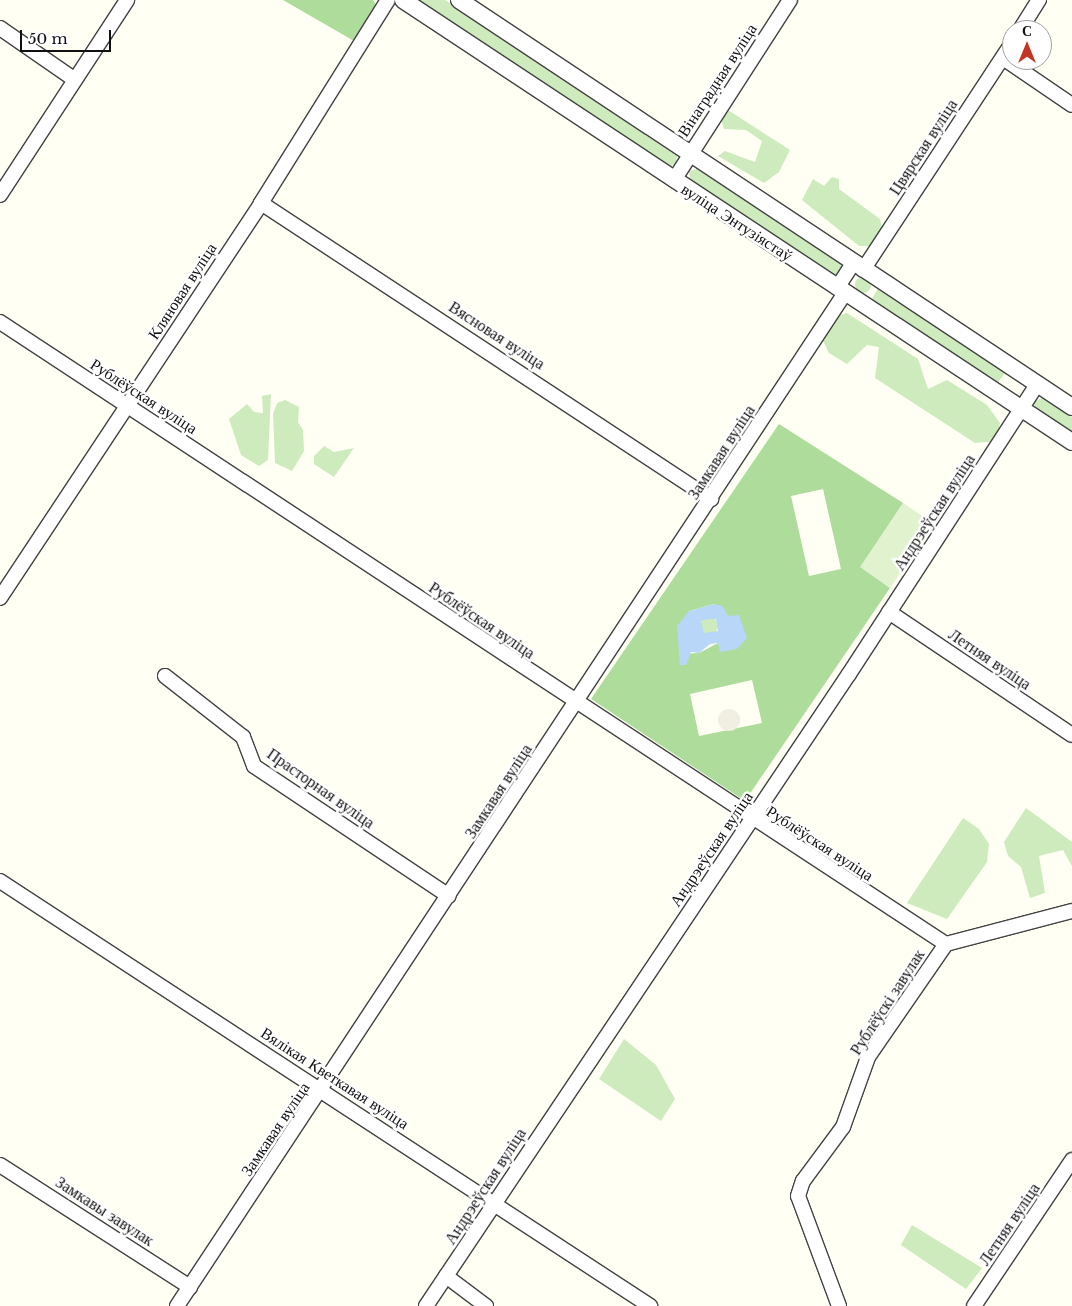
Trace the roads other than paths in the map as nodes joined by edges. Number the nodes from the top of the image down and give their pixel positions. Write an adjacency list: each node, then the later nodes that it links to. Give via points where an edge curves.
1 (127, 0): 11 (street)
2 (388, 0): 16 (street, Кляновая вуліца)
3 (403, 0): 14 (street, вуліца Энтузіястаў)
4 (459, 0): 13 (street, вуліца Энтузіястаў)
5 (790, 0): 13 (street, Вінаградная вуліца)
6 (1039, 0): 7 (street)
7 (1026, 20)
8 (0, 28): 11 (street)
9 (1002, 59): 17 (street, Цвярская вуліца)
10 (1021, 70): 12 (street)
11 (75, 80): 15 (street)
12 (1072, 104)
13 (691, 154): 14 (street, Вінаградная вуліца); 17 (street, вуліца Энтузіястаў)
14 (674, 180): 18 (street, вуліца Энтузіястаў)
15 (0, 195)
16 (261, 203): 21 (street, Кляновая вуліца); 25 (street, Вясновая вуліца)
17 (858, 266): 18 (street, Цвярская вуліца); 20 (street, вуліца Энтузіястаў)
18 (841, 290): 23 (street, вуліца Энтузіястаў); 25 (street, Замкавая вуліца)
19 (0, 322): 21 (street, Рублёўская вуліца)
20 (1037, 384): 22 (street, вуліца Энтузіястаў); 23 (street, Андрэеўская вуліца)
21 (127, 406): 26 (street, Кляновая вуліца); 29 (street, Рублёўская вуліца)
22 (1072, 407)
23 (1021, 410): 24 (street, вуліца Энтузіястаў); 27 (street, Андрэеўская вуліца)
24 (1072, 442)
25 (711, 499): 29 (street, Замкавая вуліца)
26 (0, 598)
27 (889, 612): 30 (street, Летняя вуліца); 31 (street, Андрэеўская вуліца)
28 (165, 676): 33 (street, Прасторная вуліца, via 243,737 254,766)
29 (576, 704): 31 (street, Рублёўская вуліца); 33 (street, Замкавая вуліца)
30 (1072, 735)
31 (752, 819): 35 (street, Рублёўская вуліца); 39 (street, Андрэеўская вуліца)
32 (0, 882): 36 (street, Вялікая Кветкавая вуліца)
33 (450, 896): 36 (street, Замкавая вуліца)
34 (1072, 911): 35 (street, Рублёўскі завулак)
35 (946, 944): 46 (street, Рублёўскі завулак, via 868,1058 843,1127 803,1181 798,1196)
36 (321, 1090): 39 (street, Вялікая Кветкавая вуліца); 41 (street, Замкавая вуліца)
37 (1072, 1160): 47 (street, Летняя вуліца)
38 (0, 1165): 41 (street, Замкавы завулак)
39 (494, 1201): 40 (street, Андрэеўская вуліца); 45 (street, Вялікая Кветкавая вуліца)
40 (446, 1276): 43 (street, Андрэеўская вуліца); 44 (street)
41 (190, 1287): 42 (street, Замкавая вуліца)
42 (178, 1306)
43 (426, 1306)
44 (486, 1306)
45 (650, 1306)
46 (839, 1306)
47 (974, 1306)

